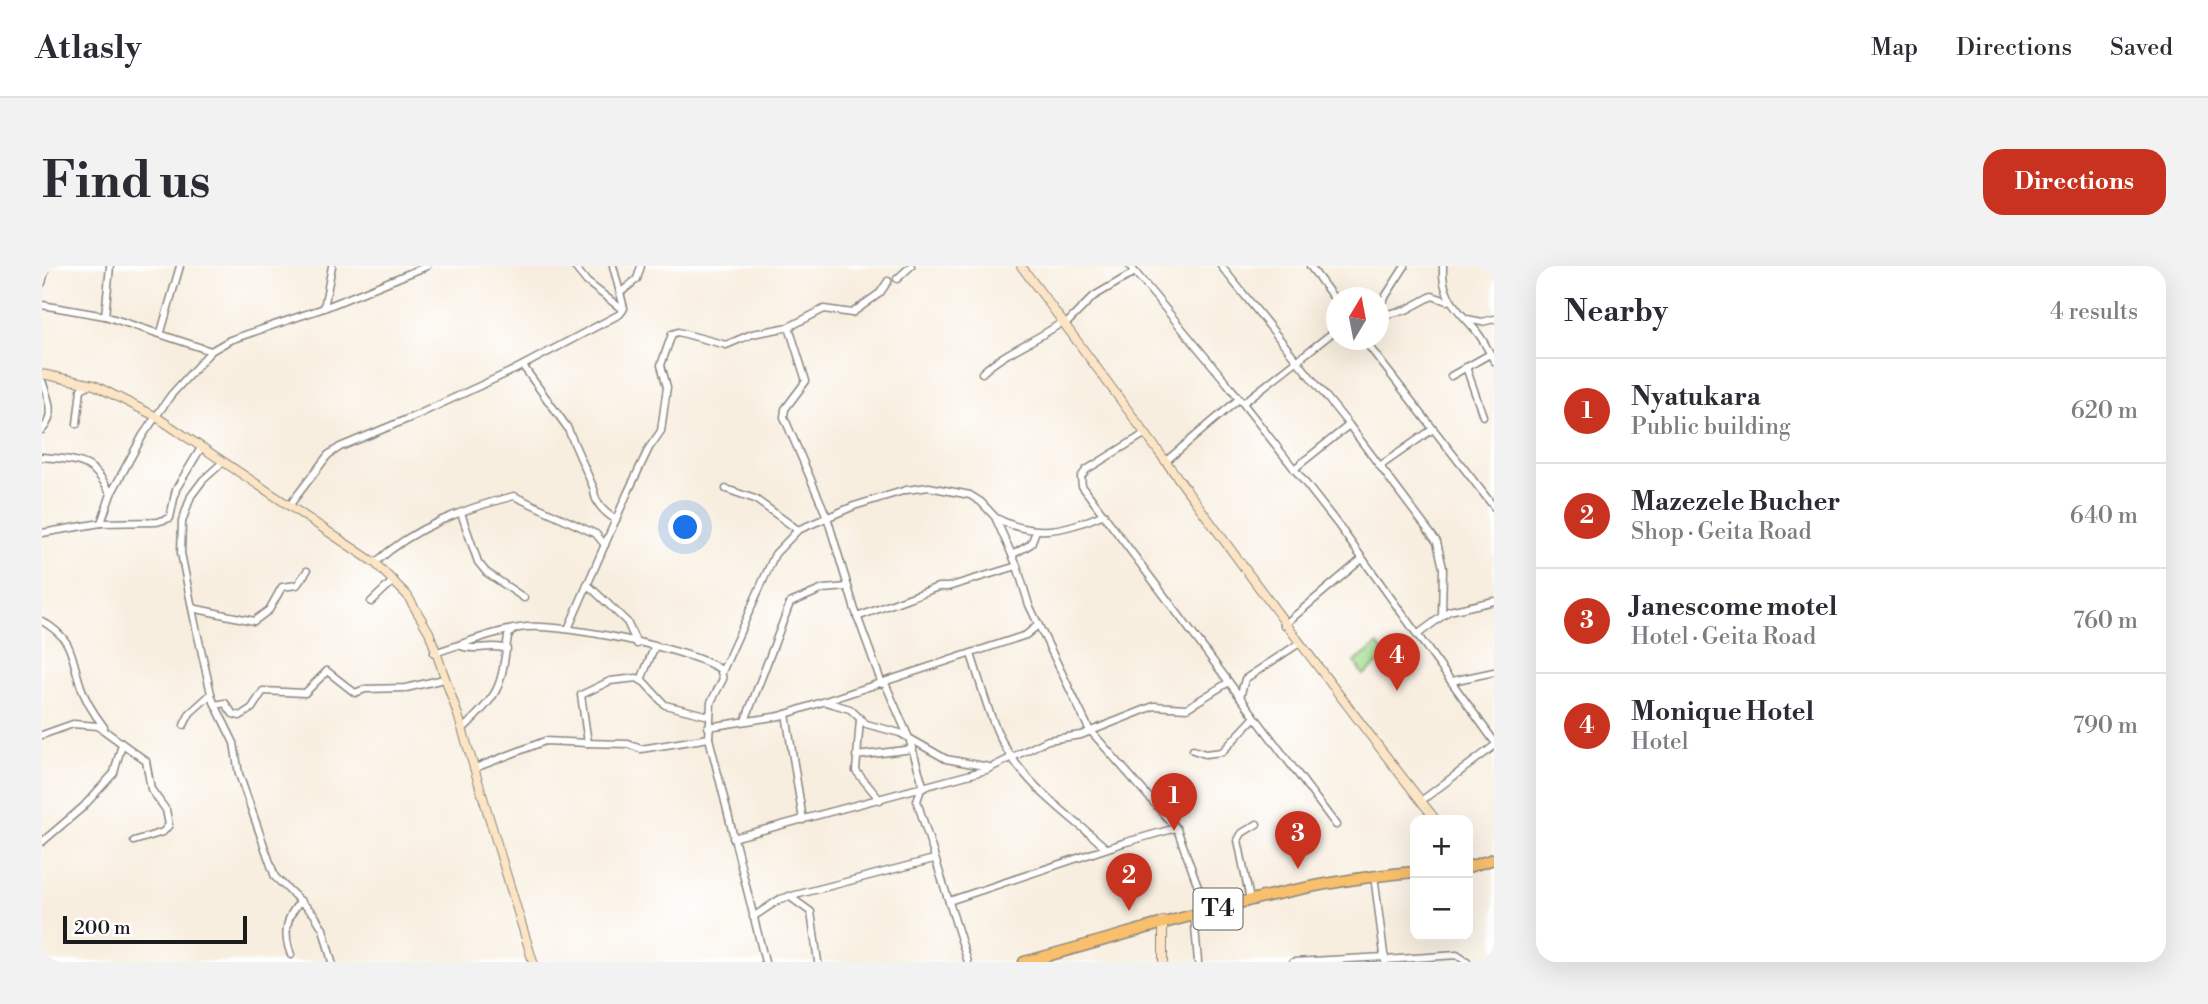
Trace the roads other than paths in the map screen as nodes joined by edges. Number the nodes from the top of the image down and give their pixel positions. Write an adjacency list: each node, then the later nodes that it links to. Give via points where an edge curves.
1 (46, 266): 20 (street)
2 (110, 266): 29 (street)
3 (180, 266): 36 (street)
4 (332, 266): 26 (street)
5 (428, 266): 26 (street)
6 (574, 266): 27 (street)
7 (613, 266): 23 (street)
8 (641, 266): 23 (street, via 636,279)
9 (911, 266): 18 (street)
10 (1021, 266): 33 (street)
11 (1222, 266): 41 (street)
12 (1310, 266): 21 (street)
13 (1405, 266): 22 (street)
14 (1433, 266): 17 (street)
15 (1443, 266): 17 (street)
16 (1133, 268): 33 (street); 50 (street)
17 (1442, 274): 24 (street)
18 (897, 279)
19 (888, 281): 34 (street, via 854,312 824,309)
20 (42, 283)
21 (1326, 288)
22 (1389, 291)
23 (620, 293): 27 (street)
24 (1450, 302): 28 (street, via 1432,296); 30 (street)
25 (42, 305): 29 (street)
26 (324, 308): 39 (street, via 230,340)
27 (623, 310): 43 (street)
28 (1389, 314)
29 (105, 316): 36 (street)
30 (1465, 319): 32 (street); 35 (street)
31 (1494, 319): 32 (street)
32 (1485, 322): 35 (street)
33 (1064, 323): 45 (street); 57 (street)
34 (789, 327): 70 (street, via 806,381 784,417); 72 (street, via 726,345 672,334 661,365 667,387 663,426)
35 (1476, 331): 40 (street)
36 (160, 332): 39 (street)
37 (1326, 337): 41 (street)
38 (1372, 350): 55 (street)
39 (211, 351): 51 (street)
40 (1490, 354): 42 (street); 44 (street)
41 (1297, 359): 50 (street); 54 (street)
42 (1494, 361)
43 (523, 366): 67 (street, via 340,447); 72 (street, via 567,427 594,497 604,512)
44 (1466, 368): 47 (street); 52 (street)
45 (982, 373)
46 (42, 374): 49 (street)
47 (1451, 376)
48 (42, 381): 56 (street, via 50,414)
49 (90, 384): 51 (street); 53 (street, via 79,396)
50 (1241, 401): 60 (street); 63 (street)
51 (155, 416): 58 (street); 65 (street)
52 (1483, 416)
53 (77, 424)
54 (1349, 425): 62 (street); 63 (street)
55 (1433, 429): 62 (street); 66 (street)
56 (42, 430)
57 (1146, 433): 60 (street); 69 (street, via 1083,473 1082,486)
58 (201, 448): 61 (street); 73 (street, via 176,489 170,518)
59 (43, 457): 65 (street, via 87,464 96,469)
60 (1166, 461): 94 (street)
61 (223, 462): 67 (street); 89 (street, via 191,496 182,522 181,553)
62 (1380, 466): 90 (street, via 1437,542 1443,568)
63 (1294, 469): 79 (street)
64 (726, 489): 74 (street, via 757,500)
65 (111, 494): 73 (street)
66 (1493, 504)
67 (289, 506): 80 (street)
68 (461, 513): 77 (street, via 517,496 596,534); 80 (street, via 424,526); 86 (street, via 478,562)
69 (1104, 514): 75 (street, via 1064,530); 112 (street)
70 (827, 517): 71 (street, via 905,489 929,487 970,495); 74 (street); 85 (street)
71 (995, 517): 75 (street); 78 (street)
72 (617, 520): 77 (street)
73 (101, 523): 76 (street)
74 (798, 530): 105 (street, via 775,554)
75 (1036, 531): 78 (street, via 1031,544)
76 (42, 533)
77 (605, 545): 84 (street)
78 (1012, 555): 81 (street)
79 (1362, 559): 94 (street); 97 (street)
80 (375, 563): 83 (street)
81 (1017, 566): 91 (street, via 938,587); 93 (street)
82 (307, 571): 89 (street, via 297,586 282,587 269,610 254,621)
83 (394, 580): 88 (street); 103 (street, via 429,632)
84 (587, 584): 96 (street); 98 (street, via 629,623)
85 (848, 587): 91 (street); 121 (street, via 824,589 790,603)
86 (524, 598)
87 (1494, 601): 90 (street)
88 (371, 602)
89 (192, 608): 113 (street)
90 (1442, 615): 97 (street)
91 (857, 617): 111 (street)
92 (42, 621): 125 (street, via 72,649 83,693)
93 (1038, 625): 104 (street, via 1026,635); 126 (street)
94 (1284, 625): 99 (street)
95 (513, 629): 96 (street); 100 (street); 102 (street)
96 (568, 629): 98 (street)
97 (1417, 635): 109 (street)
98 (637, 644): 101 (street)
99 (1298, 644): 110 (street); 141 (street)
100 (460, 645): 102 (street, via 473,650); 103 (street)
101 (654, 648): 105 (street); 108 (street)
102 (507, 649): 124 (street, via 502,682)
103 (434, 653): 107 (street)
104 (971, 654): 111 (street); 136 (street)
105 (722, 672): 118 (street)
106 (1494, 672): 109 (street)
107 (444, 678): 116 (street, via 406,688 355,693 327,671 304,693 264,691 240,716 225,703); 124 (street)
108 (641, 680): 118 (street, via 665,705); 130 (street, via 610,681 583,692 580,697 589,736)
109 (1452, 681): 131 (street)
110 (1242, 682): 112 (street); 114 (street)
111 (883, 683): 115 (street); 129 (street)
112 (1230, 684): 114 (street); 126 (street, via 1187,708 1155,706)
113 (211, 694): 116 (street); 122 (street)
114 (1240, 697): 119 (street)
115 (825, 702): 117 (street); 120 (street, via 846,708)
116 (216, 705): 158 (street, via 234,743 239,774 275,877)
117 (786, 714): 121 (street); 143 (street)
118 (709, 716): 123 (street)
119 (1254, 718): 134 (street, via 1222,752); 145 (street)
120 (860, 719): 129 (street); 135 (street)
121 (745, 721): 123 (street)
122 (184, 725)
123 (708, 727): 128 (street)
124 (463, 729): 137 (street)
125 (106, 730): 127 (street, via 73,724); 132 (street)
126 (1091, 730): 136 (street, via 1048,740); 146 (street)
127 (42, 735)
128 (709, 738): 130 (street, via 640,749 628,744); 147 (street)
129 (909, 738): 133 (street); 138 (street, via 946,759)
130 (585, 743): 137 (street, via 545,741)
131 (1494, 743): 141 (street)
132 (122, 744): 148 (street, via 148,764 152,792 169,821 163,832); 149 (street, via 114,773)
133 (912, 749): 135 (street); 139 (street)
134 (1193, 750)
135 (856, 756): 140 (street, via 857,773)
136 (1012, 759): 138 (street); 150 (street)
137 (475, 768): 169 (street)
138 (992, 768): 139 (street)
139 (923, 788): 140 (street); 151 (street, via 917,801)
140 (880, 800): 143 (street)
141 (1421, 801): 142 (street)
142 (1432, 815)
143 (803, 820): 147 (street)
144 (1257, 824): 157 (street, via 1238,840)
145 (1336, 825)
146 (1176, 828): 150 (street); 160 (street)
147 (733, 838): 162 (street)
148 (134, 841)
149 (42, 842)
150 (1106, 848): 159 (street)
151 (934, 859): 156 (street); 159 (street)
152 (1494, 859): 153 (highway)
153 (1473, 864)
154 (1410, 872): 155 (highway, T4)
155 (1374, 875): 157 (highway, T4); 167 (street)
156 (789, 897): 162 (street); 171 (street, via 811,912)
157 (1250, 900): 160 (highway, T4)
158 (301, 901): 164 (street, via 287,923); 168 (street, via 319,922)
159 (949, 901): 172 (street)
160 (1207, 911): 161 (highway, T4)
161 (1194, 914): 163 (highway, T4); 174 (street)
162 (753, 917): 170 (street)
163 (1163, 921): 165 (highway, T4); 166 (street)
164 (290, 955)
165 (1063, 957): 173 (highway, T4)
166 (1161, 960)
167 (1385, 960): 175 (street); 176 (street, via 1457,955)
168 (332, 962)
169 (533, 962)
170 (765, 962)
171 (818, 962)
172 (968, 962)
173 (1024, 962)
174 (1198, 962)
175 (1293, 962)
176 (1467, 962)

